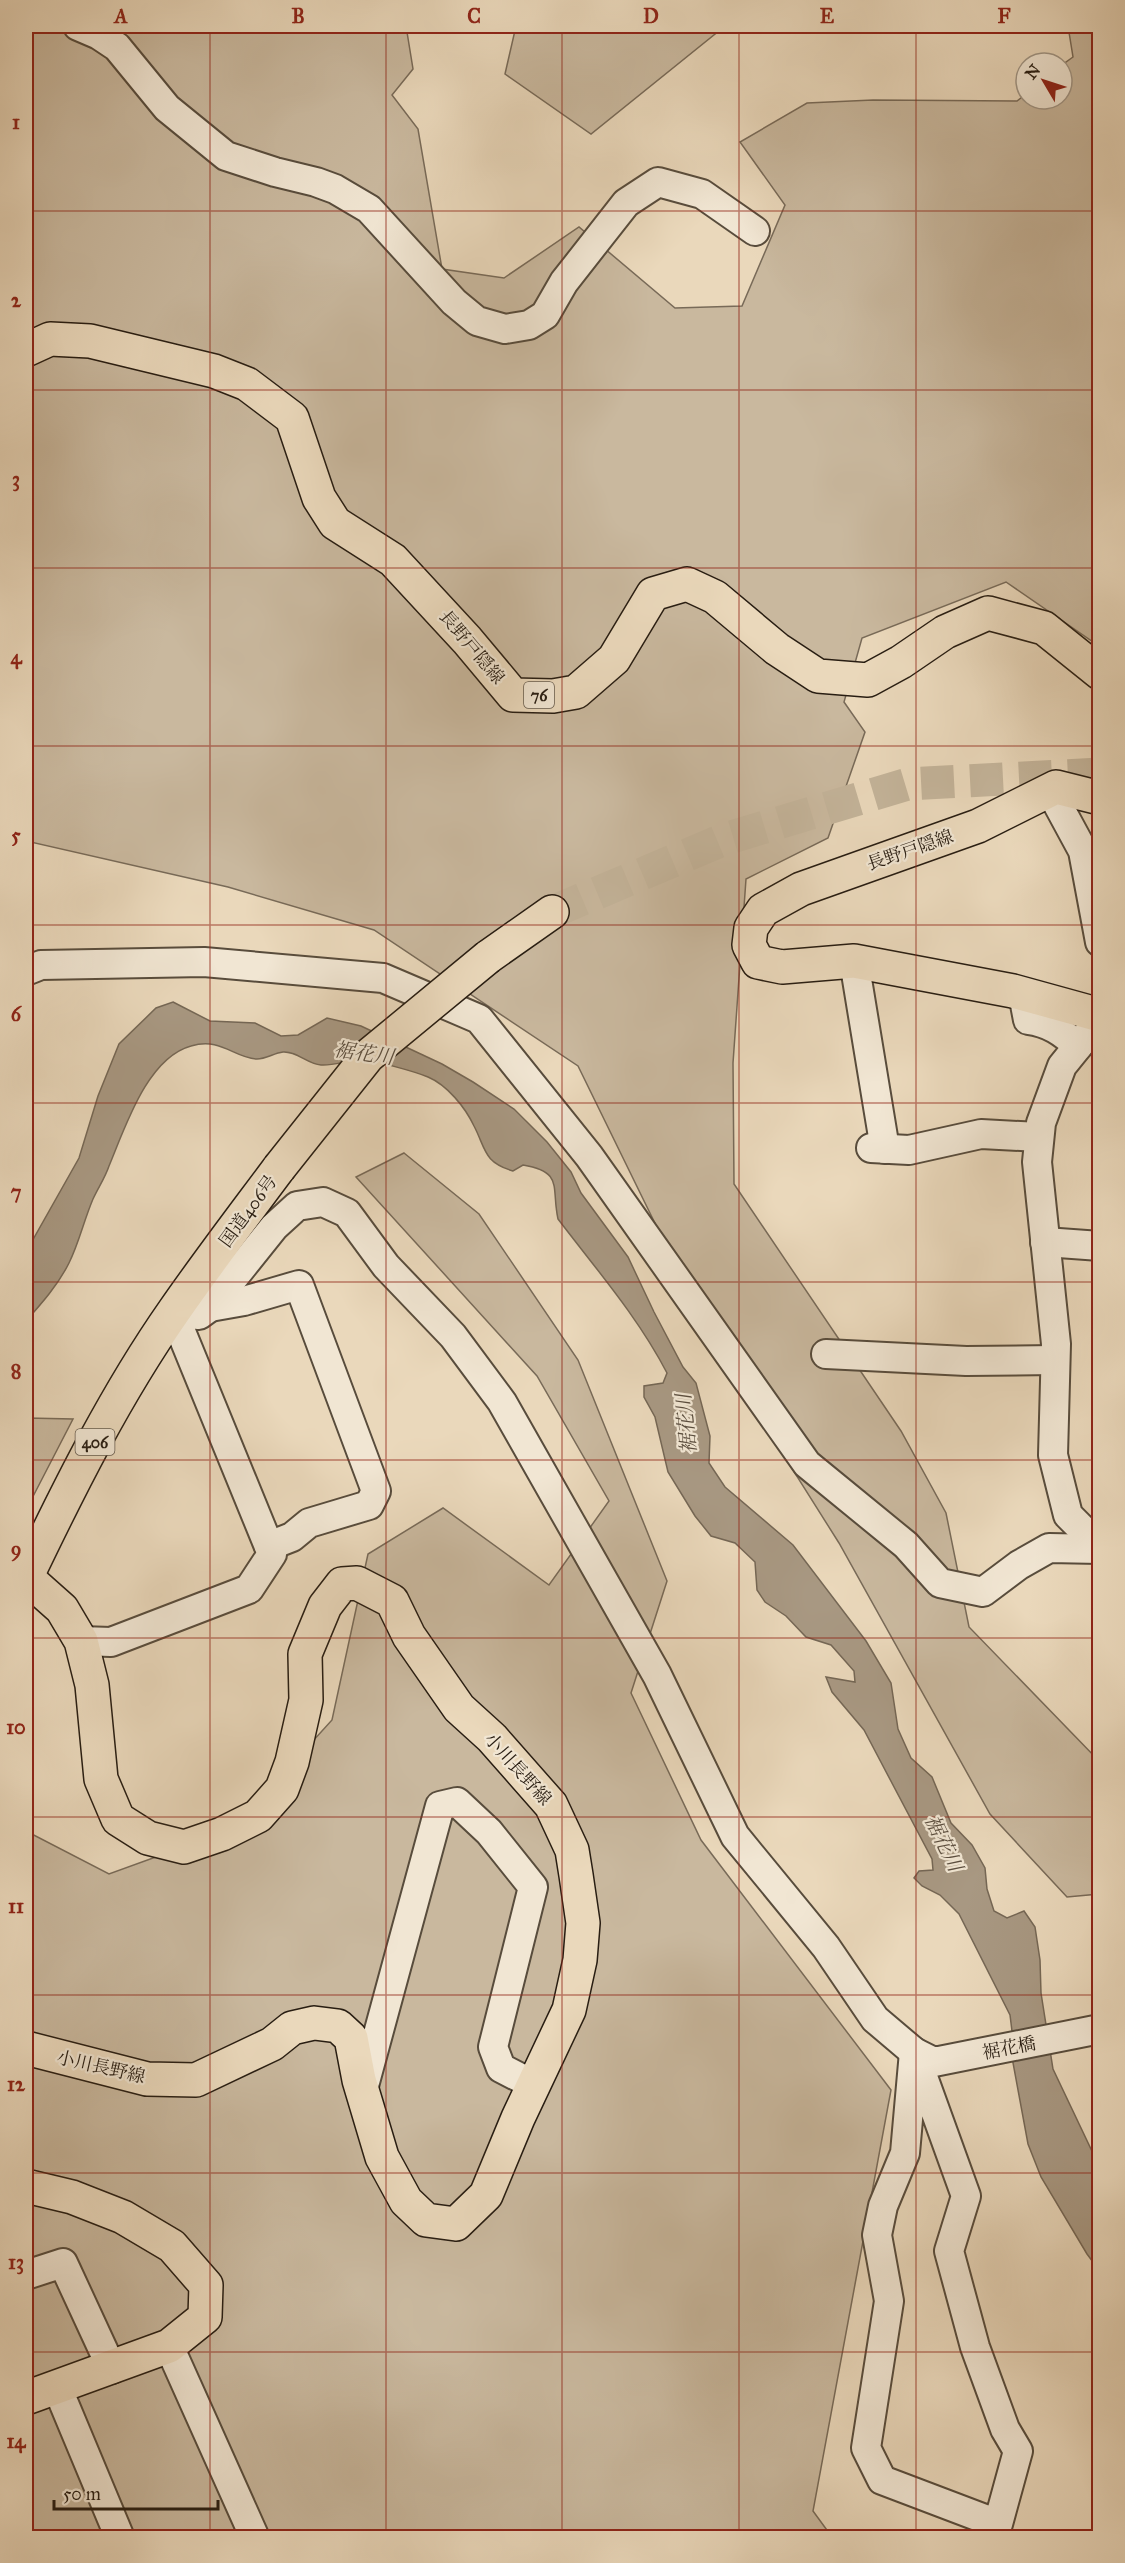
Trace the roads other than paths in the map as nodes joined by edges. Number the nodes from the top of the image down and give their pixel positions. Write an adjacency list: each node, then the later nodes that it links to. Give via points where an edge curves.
1 (78, 26): 2 (street, via 117,47 167,108 226,156 335,189 369,209 454,302 477,321 505,329 529,326 545,315 564,282 626,202 658,182 702,194)
2 (755, 231)
3 (26, 350): 4 (main road, 長野戸隠線 / 76, via 50,339 90,341 214,371 248,384 292,418 319,498 335,524 393,560 513,695 576,692 615,659 653,594 687,584 715,597 777,649 818,676 868,680 945,632 988,613 1044,628)
4 (1100, 673)
5 (1050, 790): 6 (main road, via 1056,787); 8 (street, via 1083,851); 9 (main road, 長野戸隠線, via 978,826 801,889 764,910 751,928 749,945 758,962 782,967)
6 (1100, 798)
7 (552, 912): 18 (main road, 国道406号 / 406, bridge, via 488,957 368,1056 279,1167)
8 (1100, 942)
9 (854, 961): 11 (main road, 長野戸隠線); 14 (street, via 878,1149 909,1150 981,1134)
10 (26, 971): 22 (street, via 41,965 204,962 383,978 479,1019 590,1156 807,1464 906,1545 940,1583 983,1592 1049,1548)
11 (1023, 994): 12 (main road, 長野戸隠線); 13 (street, via 1028,1020 1046,1023)
12 (1100, 1017): 13 (street)
13 (1078, 1046): 14 (street, via 1062,1066)
14 (1039, 1137): 15 (street, via 1037,1162)
15 (1045, 1242): 16 (street); 20 (street)
16 (1100, 1246)
17 (210, 1307): 18 (street, via 200,1315); 21 (street, via 299,1285 376,1491 369,1505 309,1523 292,1537); 27 (street, via 274,1227 297,1206 323,1202 347,1213 386,1266 453,1336 502,1402 657,1675 735,1836 826,1947 875,2019)
18 (173, 1312): 21 (street); 23 (main road, 国道406号 / 406, via 119,1398)
19 (826, 1354): 20 (street, via 966,1361)
20 (1055, 1360): 22 (street, via 1053,1455 1068,1515)
21 (269, 1546): 24 (street, via 272,1554 249,1589 111,1642)
22 (1100, 1548)
23 (26, 1577): 24 (main road, 小川長野線, via 62,1609)
24 (81, 1641): 28 (main road, 小川長野線, via 93,1685 101,1779 118,1819 148,1838 184,1847 258,1816 282,1790 306,1700 305,1654 325,1606 342,1584 357,1583 392,1601 409,1636 459,1708 492,1738 551,1805 572,1850 584,1923 580,1960 569,2010)
25 (1091, 2032): 27 (street, 裾花橋)
26 (26, 2048): 29 (main road, 小川長野線, via 147,2079 196,2080 272,2044 292,2028 314,2023 338,2026 351,2038)
27 (924, 2057): 27 (street, via 905,2153 883,2206 877,2235 889,2301 866,2448 882,2480 998,2524 1018,2451 1005,2429 975,2348 949,2251 966,2196)
28 (534, 2085): 29 (main road, 小川長野線, via 486,2195 456,2224 426,2220 406,2201 382,2157); 29 (street, via 501,2068 493,2047 533,1887 489,1832 457,1802 440,1806)
29 (362, 2093)
30 (26, 2186): 32 (main road, via 72,2197 123,2217 172,2246 206,2285 205,2317)
31 (26, 2275): 33 (street, via 63,2263)
32 (169, 2346): 33 (main road); 37 (street)
33 (112, 2369): 34 (main road)
34 (57, 2387): 35 (main road); 36 (street)
35 (26, 2398)
36 (120, 2538)
37 (255, 2538)

